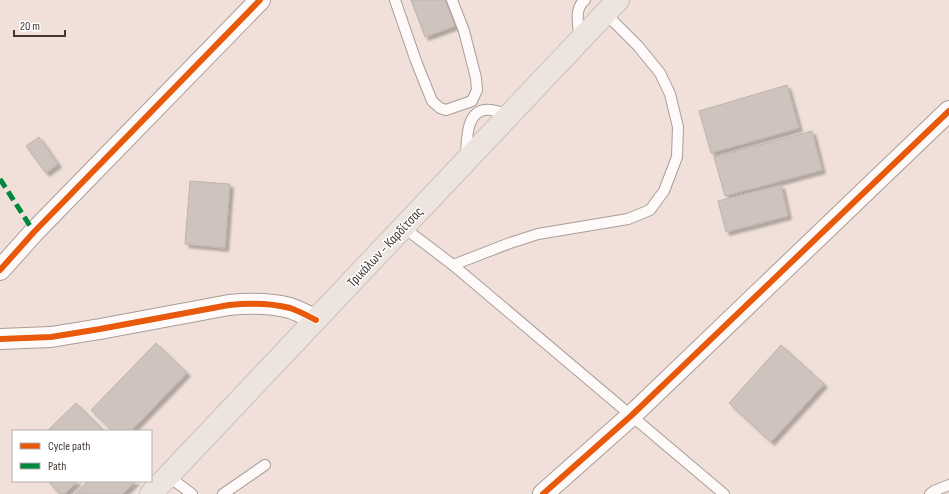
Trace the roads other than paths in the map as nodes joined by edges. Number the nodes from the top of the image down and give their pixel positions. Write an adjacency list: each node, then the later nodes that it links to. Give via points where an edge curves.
1 (260, 0): 14 (street)
2 (395, 0): 7 (lane, via 432,101 446,110)
3 (452, 0): 7 (lane, via 464,31 476,78 477,90)
4 (585, 0): 6 (lane, via 578,10)
5 (612, 7): 6 (main road, Τρικάλων - Καρδίτσας); 13 (lane, via 660,73 670,94 678,127 677,157 664,191 650,210 628,219 538,234)
6 (580, 40): 10 (main road, Τρικάλων - Καρδίτσας)
7 (472, 101): 8 (lane)
8 (480, 111): 10 (lane, via 490,110); 11 (lane, via 473,116 469,124)
9 (949, 111): 17 (street)
10 (510, 115): 11 (main road, Τρικάλων - Καρδίτσας)
11 (466, 161): 12 (main road, Τρικάλων - Καρδίτσας)
12 (403, 227): 13 (lane); 15 (main road, Τρικάλων - Καρδίτσας)
13 (453, 265): 17 (lane)
14 (0, 270)
15 (316, 320): 16 (street, via 290,308 270,305 229,305 51,337); 19 (main road, Τρικάλων - Καρδίτσας)
16 (0, 339)
17 (632, 415): 24 (street); 25 (lane)
18 (265, 465): 23 (lane)
19 (168, 476): 21 (main road, Τρικάλων - Καρδίτσας); 22 (lane)
20 (949, 485): 26 (lane)
21 (151, 494)
22 (192, 494)
23 (223, 494)
24 (543, 494)
25 (724, 494)
26 (930, 494)

